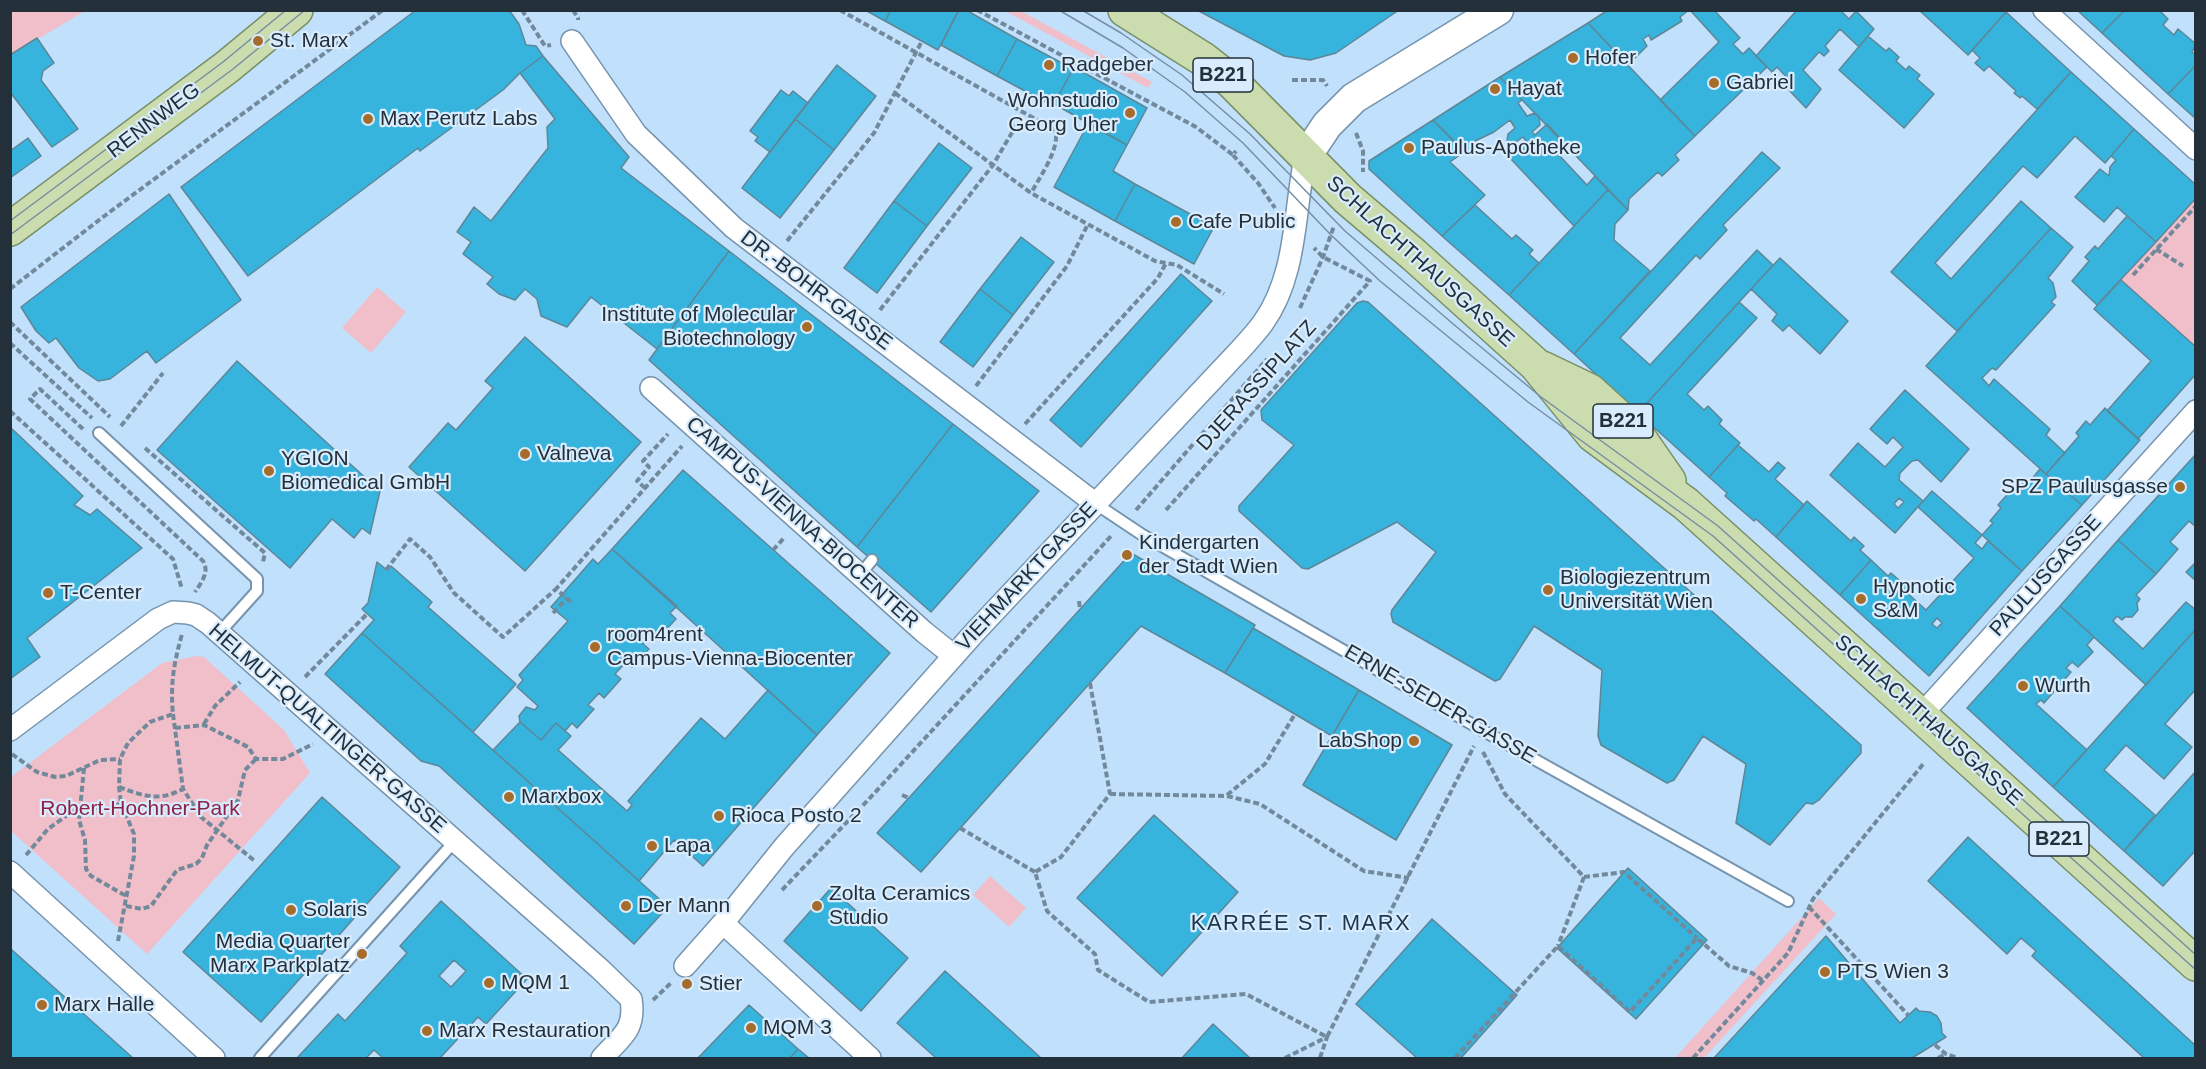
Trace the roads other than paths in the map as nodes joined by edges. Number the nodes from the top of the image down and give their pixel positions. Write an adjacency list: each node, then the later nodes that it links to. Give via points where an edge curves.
1 (296, 10): 8 (main road, RENNWEG, via 220,72)
2 (1125, 10): 7 (main road, B221, via 1231,81)
3 (1498, 10): 7 (main road, via 1354,98 1327,125)
4 (2044, 10): 6 (street)
5 (572, 41): 12 (street, DR.-BOHR-GASSE, via 636,134 734,228)
6 (2196, 149)
7 (1305, 158): 12 (street, VIEHMARKTGASSE, via 1284,280 1264,322); 15 (main road, SCHLACHTHAUSGASSE / B221, via 1536,365 1593,435 1686,504)
8 (10, 229)
9 (651, 388): 14 (street, CAMPUS-VIENNA-BIOCENTER, via 866,567)
10 (2196, 411): 15 (street, PAULUSGASSE)
11 (99, 434): 13 (lane, via 257,579 257,591)
12 (1096, 504): 14 (street, VIEHMARKTGASSE); 19 (lane, ERNE-SEDER-GASSE, via 1482,730)
13 (220, 632): 16 (street, HELMUT-QUALTINGER-GASSE, via 196,615 173,612 158,619); 17 (street, HELMUT-QUALTINGER-GASSE)
14 (954, 656): 20 (street, VIEHMARKTGASSE, via 784,847)
15 (1921, 715): 21 (main road, SCHLACHTHAUSGASSE / B221)
16 (10, 730)
17 (455, 841): 24 (lane); 25 (street, HELMUT-QUALTINGER-GASSE, via 631,999 633,1014 629,1028)
18 (11, 872): 23 (street)
19 (1788, 901)
20 (723, 923): 22 (street, VIEHMARKTGASSE); 26 (street)
21 (2196, 964)
22 (685, 966)
23 (214, 1059)
24 (260, 1059)
25 (602, 1059)
26 (870, 1059)

